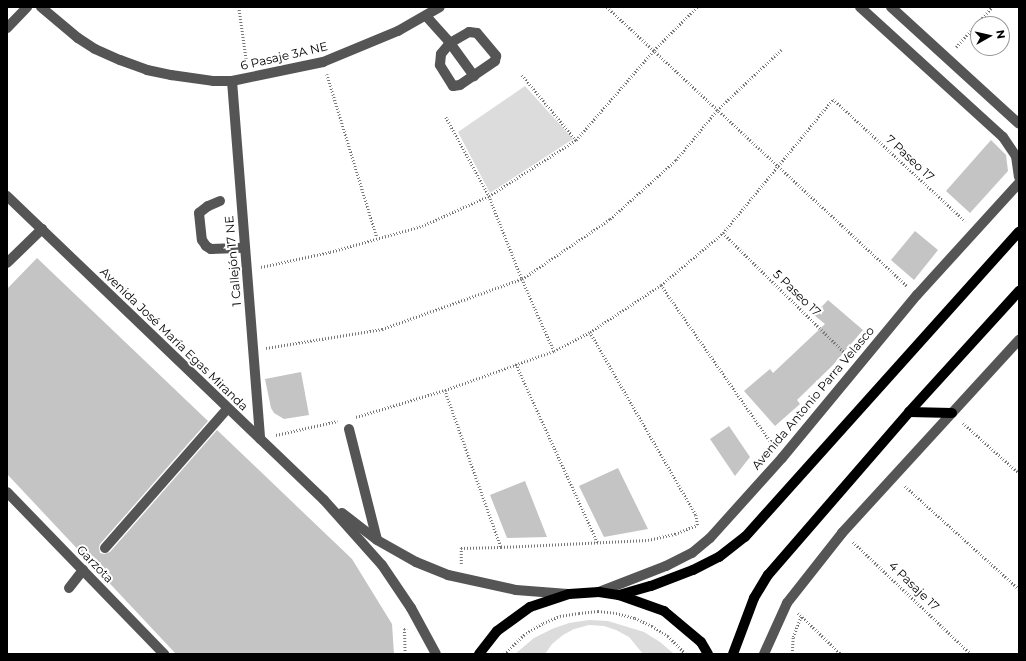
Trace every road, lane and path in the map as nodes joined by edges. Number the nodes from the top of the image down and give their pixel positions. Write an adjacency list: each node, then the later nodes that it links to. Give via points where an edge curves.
1 (27, 7): 11 (street)
2 (41, 7): 20 (street, 6 Pasaje 3A NE, via 95,49 147,70 198,79)
3 (239, 7): 19 (path)
4 (440, 7): 10 (street, 6 Pasaje 3A NE)
5 (607, 7): 13 (path)
6 (697, 7): 13 (path)
7 (891, 7): 15 (street)
8 (992, 7): 15 (path)
9 (859, 10): 26 (street, via 1003,137 1016,156)
10 (426, 16): 12 (street); 16 (street, 6 Pasaje 3A NE, via 377,41)
11 (7, 28)
12 (450, 43): 18 (street); 18 (street, via 441,54 440,65 450,85 456,87); 18 (street, via 469,32 474,32 496,56 496,61)
13 (654, 50): 21 (path); 24 (path)
14 (781, 50): 21 (path)
15 (946, 57): 23 (street)
16 (323, 62): 19 (street, 6 Pasaje 3A NE); 35 (path)
17 (522, 75): 24 (path)
18 (474, 76)
19 (249, 78): 20 (street, 6 Pasaje 3A NE)
20 (232, 81): 36 (street, 1 Callejón 17 NE)
21 (717, 110): 25 (path); 39 (path, via 676,160 610,219)
22 (446, 117): 29 (path)
23 (1019, 124)
24 (576, 140): 29 (path)
25 (778, 167): 32 (path, 7 Paseo 17, via 833,99); 34 (path); 42 (path)
26 (1019, 177)
27 (1019, 183): 32 (street, Avenida Antonio Parra Velasco)
28 (7, 196): 31 (street, Avenida José María Egas Miranda)
29 (489, 196): 35 (path, via 422,226); 39 (path)
30 (220, 201): 36 (street, via 199,213 202,240 211,248)
31 (42, 229): 37 (street); 50 (street, Avenida José María Egas Miranda)
32 (975, 231): 42 (street, Avenida Antonio Parra Velasco)
33 (1019, 232): 75 (main road, via 745,536 719,557 693,570 652,586)
34 (723, 233): 40 (path); 48 (path, 5 Paseo 17)
35 (377, 238): 38 (path, via 330,252)
36 (244, 248): 38 (street, 1 Callejón 17 NE)
37 (7, 263)
38 (248, 270): 45 (street, 1 Callejón 17 NE)
39 (522, 279): 45 (path, via 382,329); 46 (path)
40 (661, 285): 43 (path); 57 (path)
41 (1019, 291): 51 (main road)
42 (917, 294): 48 (street, Avenida Antonio Parra Velasco)
43 (590, 332): 46 (path); 62 (path, via 696,515)
44 (1019, 340): 52 (street)
45 (253, 350): 56 (street, 1 Callejón 17 NE)
46 (554, 351): 47 (path)
47 (516, 364): 49 (path); 66 (path)
48 (858, 366): 57 (street, Avenida Antonio Parra Velasco)
49 (445, 390): 53 (path); 68 (path)
50 (227, 409): 56 (street, Avenida José María Egas Miranda); 67 (street)
51 (909, 412): 52 (main road); 84 (main road, via 768,575 754,598)
52 (952, 413): 58 (path); 59 (street)
53 (349, 418)
54 (342, 420): 56 (path)
55 (349, 429): 65 (street)
56 (260, 439): 61 (street, Avenida José María Egas Miranda)
57 (782, 458): 64 (street, Avenida Antonio Parra Velasco)
58 (1019, 473)
59 (895, 475): 63 (street); 72 (path)
60 (7, 492): 69 (street, Garzota)
61 (324, 500): 65 (street, Avenida José María Egas Miranda); 79 (street, Avenida José María Egas Miranda, via 382,566 411,608)
62 (698, 525): 64 (path); 66 (path, via 675,534 648,540)
63 (842, 533): 76 (street); 88 (path, 4 Pasaje 17, via 858,545)
64 (710, 538): 73 (street, Avenida Antonio Parra Velasco, via 692,553 666,566)
65 (377, 540): 70 (street, Avenida José María Egas Miranda, via 416,562)
66 (598, 543): 68 (path)
67 (105, 548)
68 (501, 548): 70 (path, via 461,548)
69 (83, 570): 71 (street); 78 (street, Garzota)
70 (460, 578): 74 (street, Avenida José María Egas Miranda, via 516,590)
71 (69, 588)
72 (1019, 589)
73 (599, 592): 74 (main road); 75 (main road)
74 (568, 594): 80 (main road, via 530,607 497,631)
75 (619, 595): 83 (main road, via 664,611 701,642)
76 (787, 603): 77 (path); 85 (street)
77 (800, 616): 86 (path, via 793,637); 87 (path)
78 (164, 654)
79 (436, 654)
80 (479, 654)
81 (504, 654): 82 (path, via 526,633 543,623 560,616 598,611 635,618 652,626 668,636)
82 (686, 654)
83 (708, 654)
84 (733, 654)
85 (764, 654)
86 (792, 654)
87 (841, 654)
88 (971, 654)

